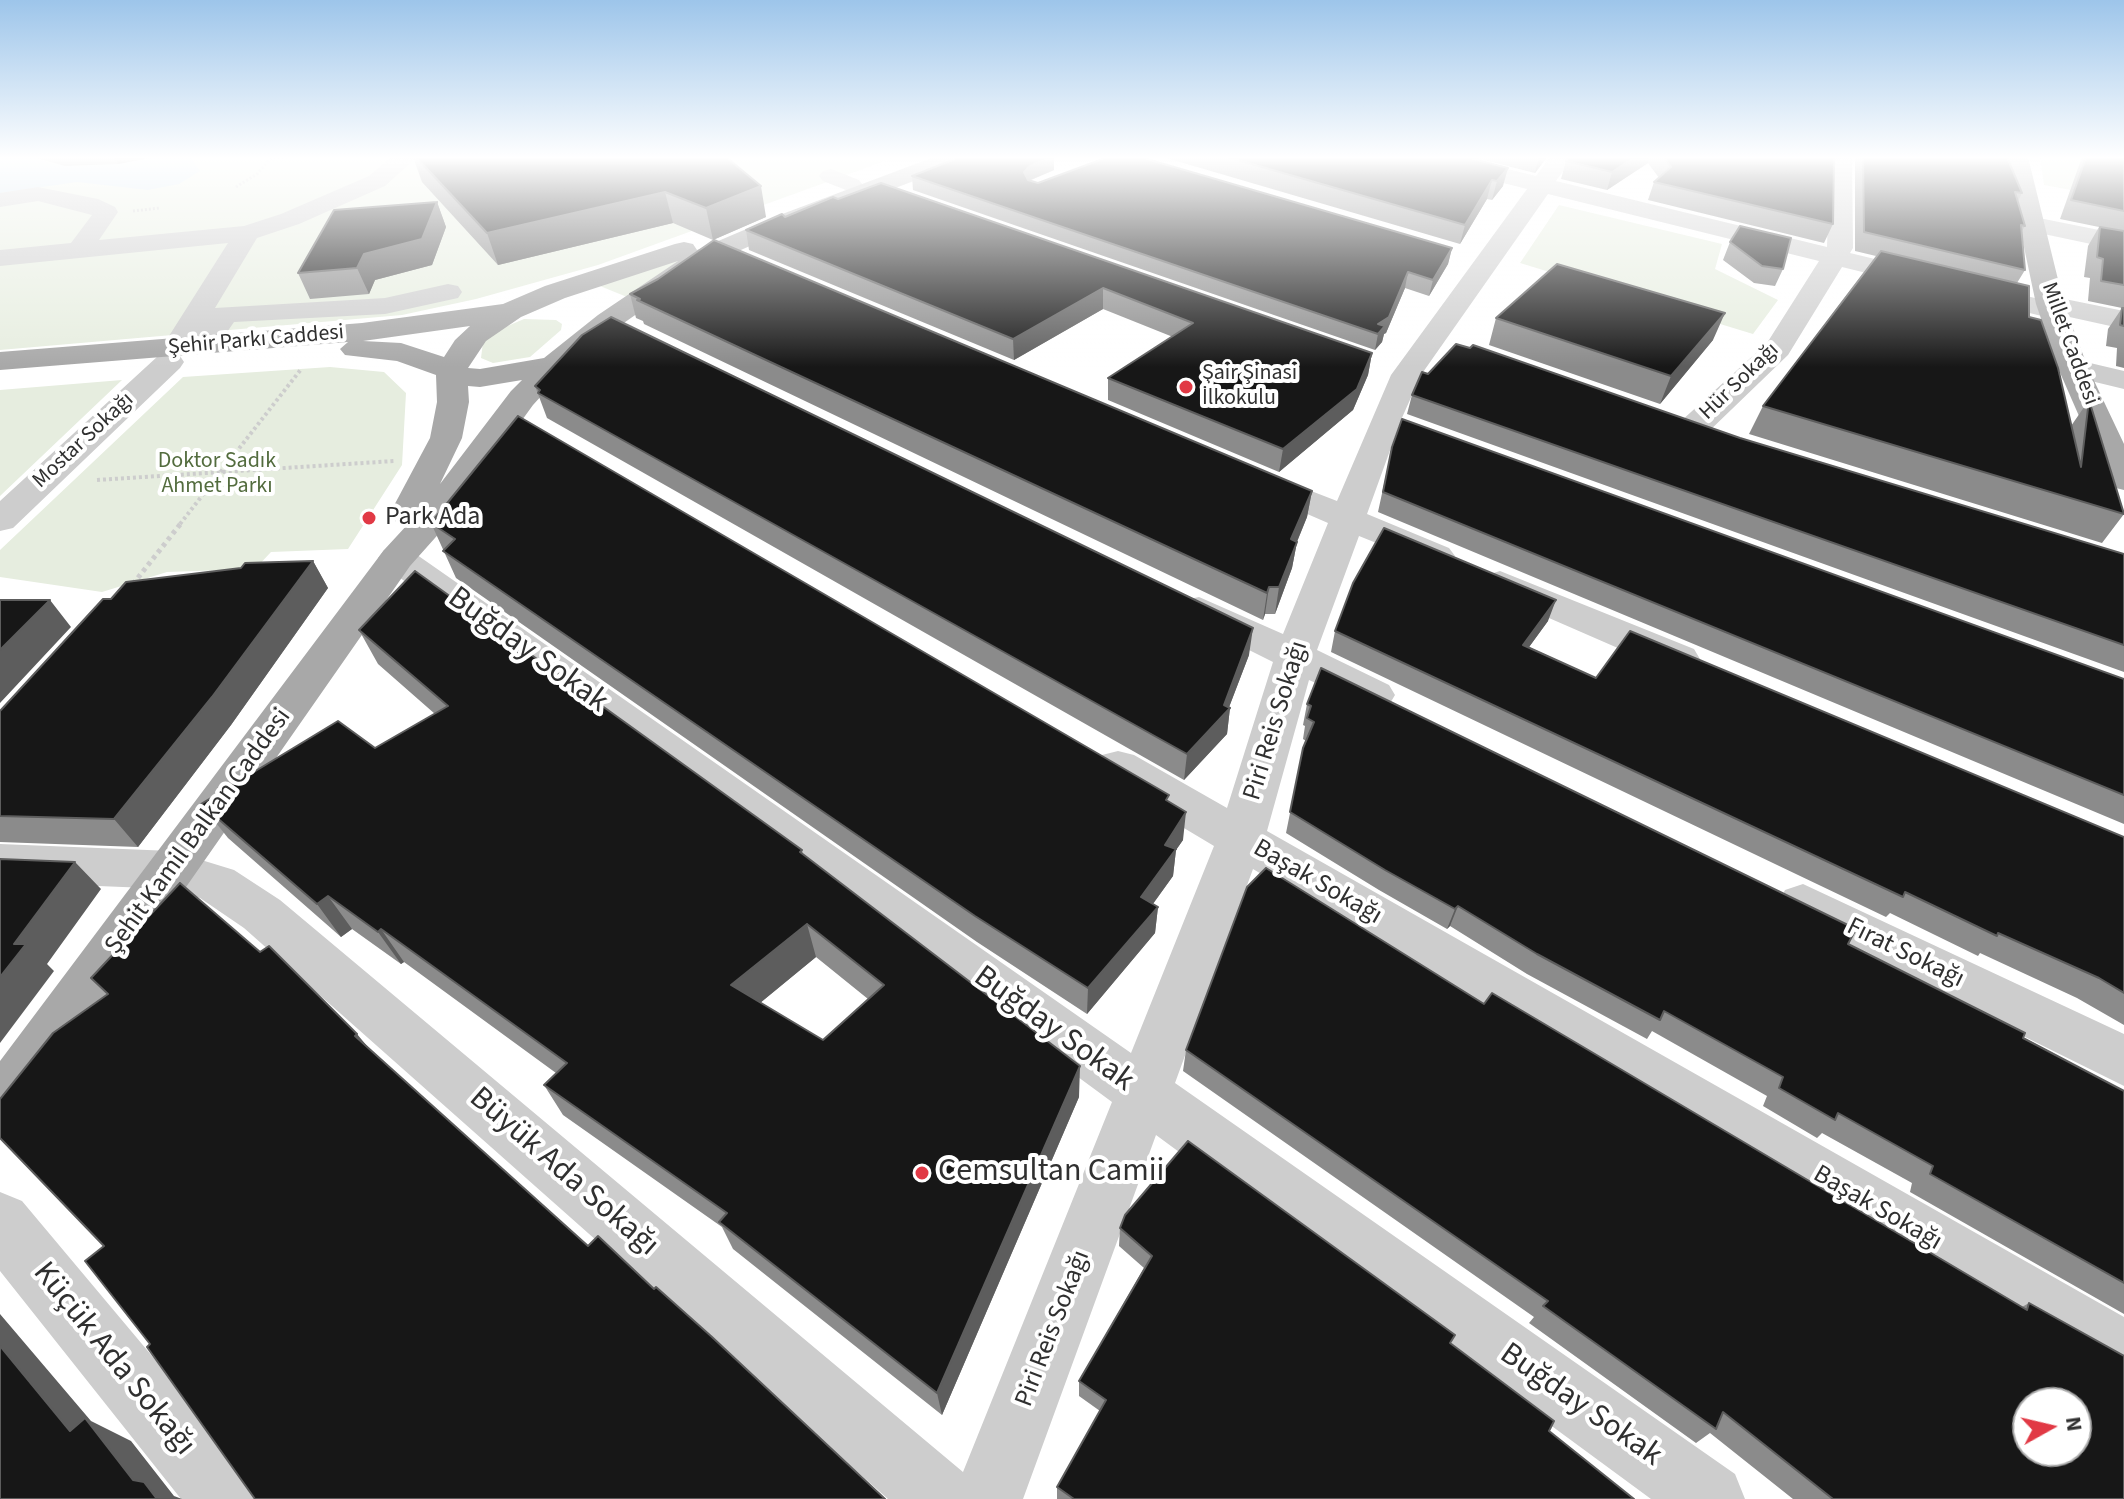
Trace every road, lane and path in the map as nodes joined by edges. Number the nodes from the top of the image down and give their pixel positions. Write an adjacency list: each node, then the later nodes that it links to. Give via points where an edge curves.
1 (96, 227): 12 (street)
2 (266, 227): 10 (street)
3 (743, 227): 21 (main road, Şehit Kamil Balkan Caddesi)
4 (762, 227): 13 (main road, Şehit Kamil Balkan Caddesi)
5 (1512, 227): 17 (street, Piri Reis Sokağı)
6 (1704, 227): 16 (street)
7 (1840, 227): 16 (street, Hür Sokağı)
8 (2034, 227): 20 (main road, Millet Caddesi)
9 (2044, 227): 11 (street)
10 (247, 233): 12 (street); 26 (street)
11 (2124, 243)
12 (81, 248): 15 (street)
13 (717, 249): 18 (street); 23 (main road, Şehit Kamil Balkan Caddesi)
14 (1456, 254): 17 (street)
15 (0, 258)
16 (1834, 259): 20 (street); 34 (street, Hür Sokağı, via 1778,349)
17 (1486, 263): 41 (street, Piri Reis Sokağı, via 1420,357 1400,426)
18 (761, 268)
19 (448, 292): 26 (street, via 385,306 225,314)
20 (2052, 307): 22 (street); 29 (main road, Millet Caddesi)
21 (511, 311): 23 (main road, via 574,311); 26 (main road, Şehir Parkı Caddesi); 30 (main road, Şehit Kamil Balkan Caddesi, via 476,335)
22 (2124, 320)
23 (594, 331): 24 (street); 28 (main road, Şehit Kamil Balkan Caddesi)
24 (651, 342)
25 (315, 351): 26 (main road, Şehir Parkı Caddesi); 30 (main road, Şehir Parkı Caddesi, via 391,351); 38 (path)
26 (183, 352): 27 (main road, Şehir Parkı Caddesi); 31 (main road, Şehir Parkı Caddesi); 40 (street, Mostar Sokağı)
27 (0, 361)
28 (553, 365): 30 (main road, Şehir Parkı Caddesi, via 480,378); 33 (main road, Şehit Kamil Balkan Caddesi)
29 (2073, 368): 32 (street); 39 (main road, Millet Caddesi)
30 (451, 370): 36 (main road, Şehit Kamil Balkan Caddesi, via 452,420)
31 (0, 377)
32 (2124, 380)
33 (510, 414): 35 (street); 43 (main road, Şehit Kamil Balkan Caddesi)
34 (1693, 429)
35 (551, 438)
36 (435, 460): 38 (path); 43 (main road, Şehit Kamil Balkan Caddesi, via 410,509)
37 (1229, 468): 41 (street)
38 (221, 472): 40 (path); 45 (path)
39 (2124, 480)
40 (38, 484): 42 (street, Mostar Sokağı)
41 (1346, 518): 46 (street, Piri Reis Sokağı); 47 (street)
42 (0, 520)
43 (397, 558): 52 (main road, Şehit Kamil Balkan Caddesi); 55 (street, Buğday Sokak)
44 (1166, 593): 46 (street)
45 (125, 595)
46 (1295, 656): 48 (street); 50 (street, Piri Reis Sokağı)
47 (1713, 673)
48 (1410, 712)
49 (1076, 742): 50 (street, Başak Sokağı)
50 (1241, 838): 55 (street, Piri Reis Sokağı); 58 (street, Başak Sokağı)
51 (0, 863): 52 (street, Büyük Ada Sokağı)
52 (172, 870): 56 (main road, Şehit Kamil Balkan Caddesi); 60 (street, Büyük Ada Sokağı, via 217,884 262,914)
53 (1767, 887): 54 (street, Fırat Sokağı)
54 (2124, 1061)
55 (1142, 1094): 61 (street, Piri Reis Sokağı); 62 (street, Buğday Sokak)
56 (0, 1106)
57 (0, 1222): 59 (street, Küçük Ada Sokağı)
58 (2124, 1353)
59 (226, 1499)
60 (941, 1499)
61 (988, 1499)
62 (1710, 1499)

